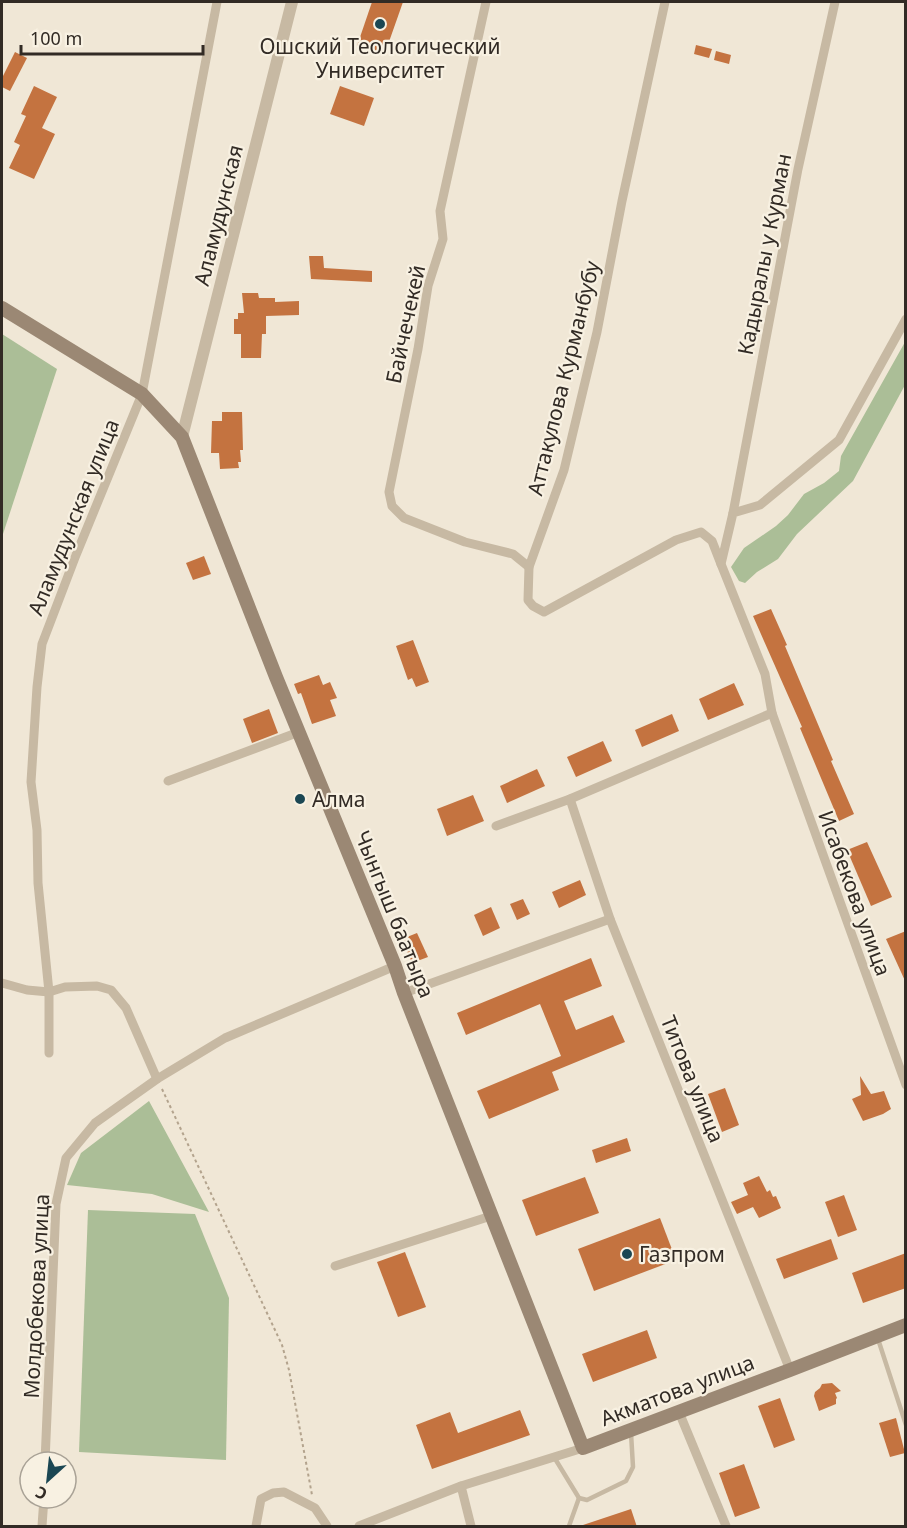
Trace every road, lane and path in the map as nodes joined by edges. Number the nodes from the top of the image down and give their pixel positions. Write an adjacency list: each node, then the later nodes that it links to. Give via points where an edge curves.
1 (217, 2): 8 (street, Аламудунская улица)
2 (292, 2): 9 (street, Аламудунская)
3 (486, 2): 12 (street, Байчечекей, via 440,212 443,239 428,286 389,492 392,506 404,518 465,542 513,554)
4 (665, 2): 12 (street, Аттакулова Курманбубу, via 597,332 564,470)
5 (835, 2): 10 (street, Кадыралы у Курман, via 798,169)
6 (2, 308): 8 (main road, Чынгыш баатыра)
7 (906, 319): 10 (street, via 839,440 760,505)
8 (142, 394): 9 (main road, Чынгыш баатыра); 21 (street, Аламудунская улица, via 42,644 31,782)
9 (182, 437): 14 (main road, Чынгыш баатыра)
10 (733, 513): 11 (street, Кадыралы у Курман)
11 (721, 564): 12 (street, Аттакулова Курманбубу, via 712,541 701,532 676,540 544,612 528,600); 13 (street, Исабекова улица, via 765,674)
12 (528, 567)
13 (772, 713): 16 (street); 25 (street, Исабекова улица)
14 (299, 732): 15 (street); 19 (main road, Чынгыш баатыра)
15 (168, 781)
16 (570, 799): 17 (street); 18 (street, Титова улица)
17 (496, 826)
18 (610, 919): 22 (street); 30 (street, Титова улица)
19 (395, 966): 22 (main road, Чынгыш баатыра); 24 (street, Молдобекова улица, via 225,1038)
20 (2, 983): 21 (street)
21 (49, 992): 23 (street, Аламудунская улица); 24 (street, via 65,987 97,986 111,990 126,1008)
22 (404, 993): 26 (main road, Чынгыш баатыра)
23 (49, 1053)
24 (157, 1078): 35 (street, Молдобекова улица, via 95,1123 66,1158 56,1204); 39 (path, via 282,1345)
25 (906, 1085)
26 (492, 1216): 27 (street); 34 (main road, Чынгыш баатыра)
27 (335, 1266)
28 (906, 1325): 29 (main road, Акматова улица)
29 (877, 1336): 30 (main road, Акматова улица); 32 (lane)
30 (790, 1370): 31 (main road, Акматова улица)
31 (679, 1412): 33 (main road, Акматова улица); 47 (street)
32 (906, 1425)
33 (631, 1430): 34 (main road, Акматова улица); 38 (lane, via 633,1467 626,1481 587,1500)
34 (583, 1448): 36 (street, Акматова улица)
35 (46, 1450)
36 (554, 1457): 37 (street, Акматова улица); 38 (lane)
37 (461, 1486): 44 (street, Акматова улица); 45 (street)
38 (579, 1498): 46 (lane)
39 (315, 1508): 42 (street, via 284,1492 273,1493 261,1499); 43 (street)
40 (43, 1510): 41 (street)
41 (42, 1527)
42 (256, 1527)
43 (327, 1527)
44 (359, 1527)
45 (471, 1527)
46 (569, 1527)
47 (726, 1527)

